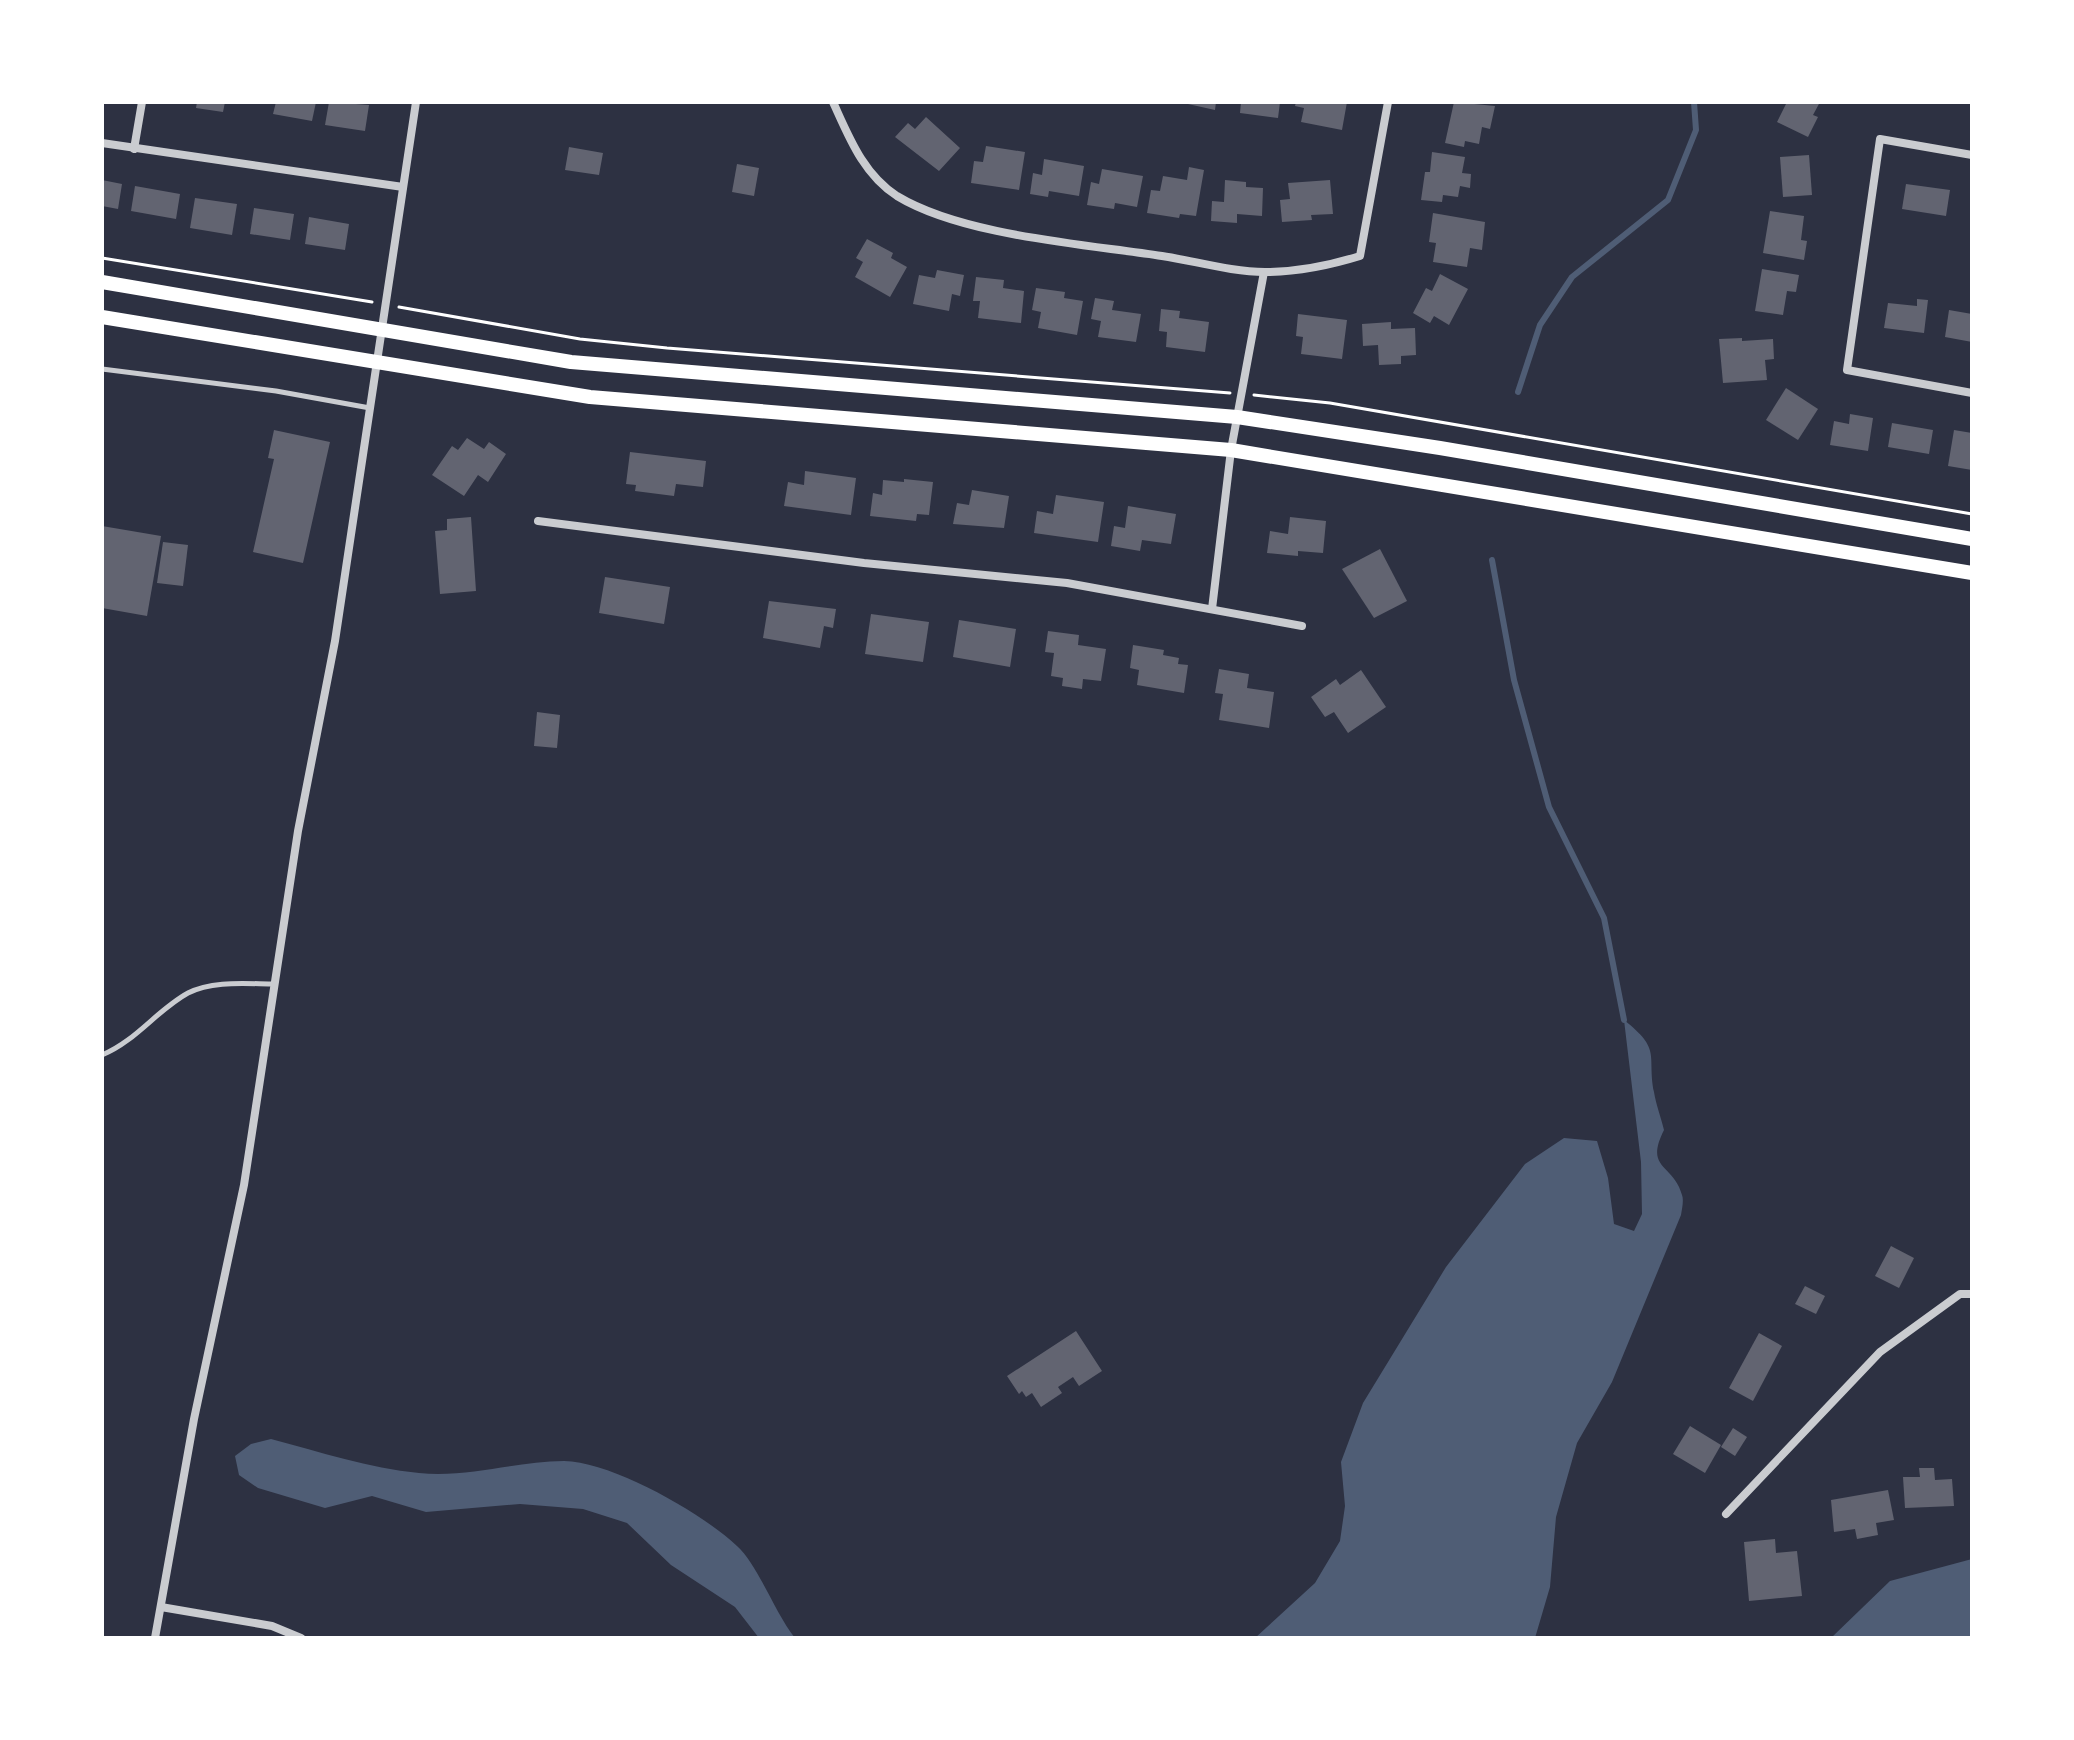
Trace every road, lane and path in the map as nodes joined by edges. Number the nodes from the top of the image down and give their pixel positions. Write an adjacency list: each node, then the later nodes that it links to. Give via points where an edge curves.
1 (142, 102): 6 (street)
2 (416, 102): 8 (street)
3 (833, 102): 10 (street, via 865,165 894,194 924,210 995,229)
4 (1388, 102): 10 (street, via 1360,256)
5 (102, 143): 6 (street)
6 (134, 149): 8 (street)
7 (1972, 155): 17 (street, via 1880,139 1847,370)
8 (403, 187): 12 (street)
9 (102, 258): 12 (path)
10 (1264, 272): 18 (street)
11 (102, 282): 14 (main road)
12 (386, 305): 14 (street); 18 (path, via 580,339)
13 (102, 317): 15 (main road)
14 (382, 330): 15 (street); 20 (main road, via 627,368)
15 (377, 361): 19 (street); 21 (main road, via 590,397)
16 (102, 369): 19 (lane)
17 (1972, 393)
18 (1241, 394): 20 (street); 22 (path, via 1330,403)
19 (370, 408): 28 (street)
20 (1237, 417): 21 (street); 24 (main road)
21 (1231, 450): 25 (main road); 26 (street)
22 (1972, 514)
23 (538, 521): 26 (street, via 1067,583)
24 (1972, 539)
25 (1972, 573)
26 (1212, 609): 27 (street)
27 (1302, 626)
28 (275, 984): 29 (lane, via 207,986 187,994 144,1030); 32 (street, via 244,1185)
29 (102, 1055)
30 (1972, 1294): 31 (street, via 1960,1294 1880,1352)
31 (1726, 1514)
32 (161, 1607): 33 (street); 34 (street, via 272,1626)
33 (155, 1638)
34 (301, 1638)

